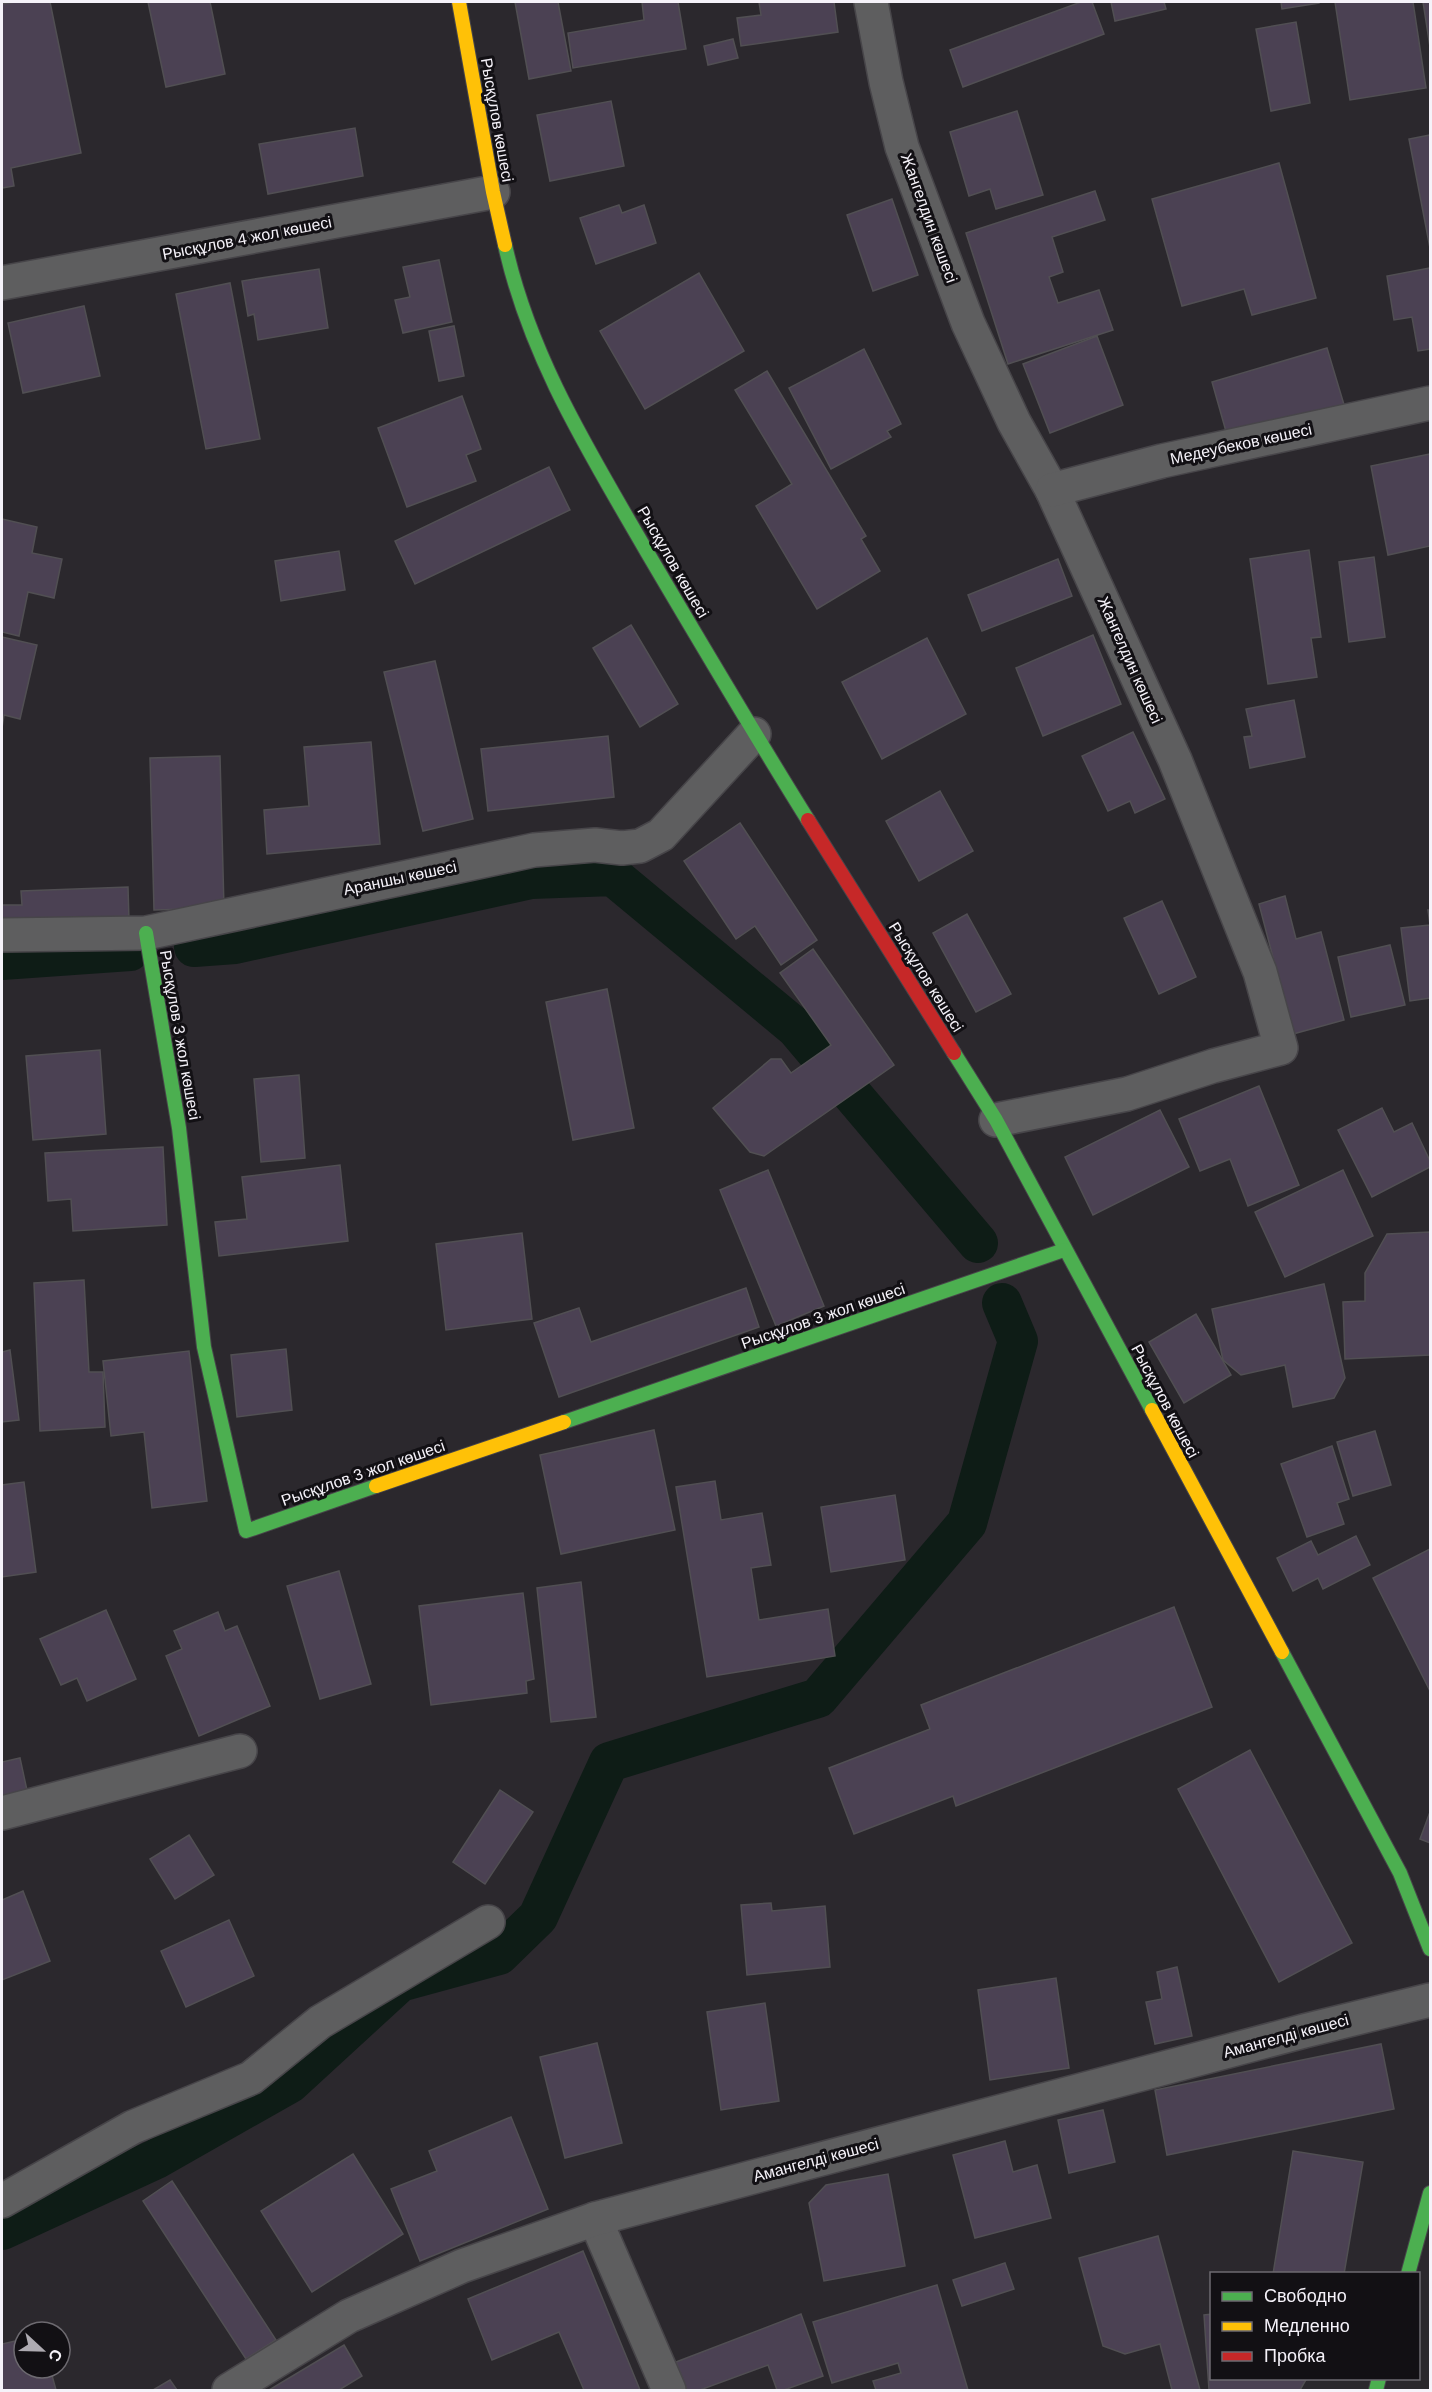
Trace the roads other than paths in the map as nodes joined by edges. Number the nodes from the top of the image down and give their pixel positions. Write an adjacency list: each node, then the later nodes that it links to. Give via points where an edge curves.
1 (459, 2): 3 (main road, Рысқұлов көшесі)
2 (871, 2): 6 (street, Жангелдин көшесі, via 902,147 926,213 968,323 1014,422)
3 (493, 192): 4 (street, Рысқұлов 4 жол көшесі); 7 (main road, Рысқұлов көшесі, via 524,310 571,421)
4 (2, 283)
5 (1431, 403): 6 (street, Медеубеков көшесі)
6 (1052, 489): 10 (street, Жангелдин көшесі, via 1175,760 1260,972 1281,1048 1127,1094)
7 (754, 734): 8 (street, Араншы көшесі, via 661,835 640,846 534,850); 10 (main road, Рысқұлов көшесі)
8 (146, 933): 9 (street, Араншы көшесі); 11 (main road, Рысқұлов 3 жол көшесі, via 179,1128 204,1347 246,1531)
9 (2, 935)
10 (996, 1120): 11 (main road, Рысқұлов көшесі)
11 (1065, 1250): 14 (main road, Рысқұлов көшесі)
12 (240, 1751): 13 (street)
13 (2, 1813)
14 (1400, 1873): 15 (main road); 17 (main road, Рысқұлов көшесі)
15 (1420, 1881)
16 (488, 1922): 19 (street, via 321,2022 251,2078 133,2127)
17 (1431, 1949)
18 (1431, 2000): 21 (street, Амангелді көшесі)
19 (2, 2201)
20 (1429, 2202): 22 (main road)
21 (595, 2219): 23 (street, Амангелді көшесі, via 462,2266 349,2316); 24 (street)
22 (1409, 2272)
23 (229, 2391)
24 (669, 2391)

